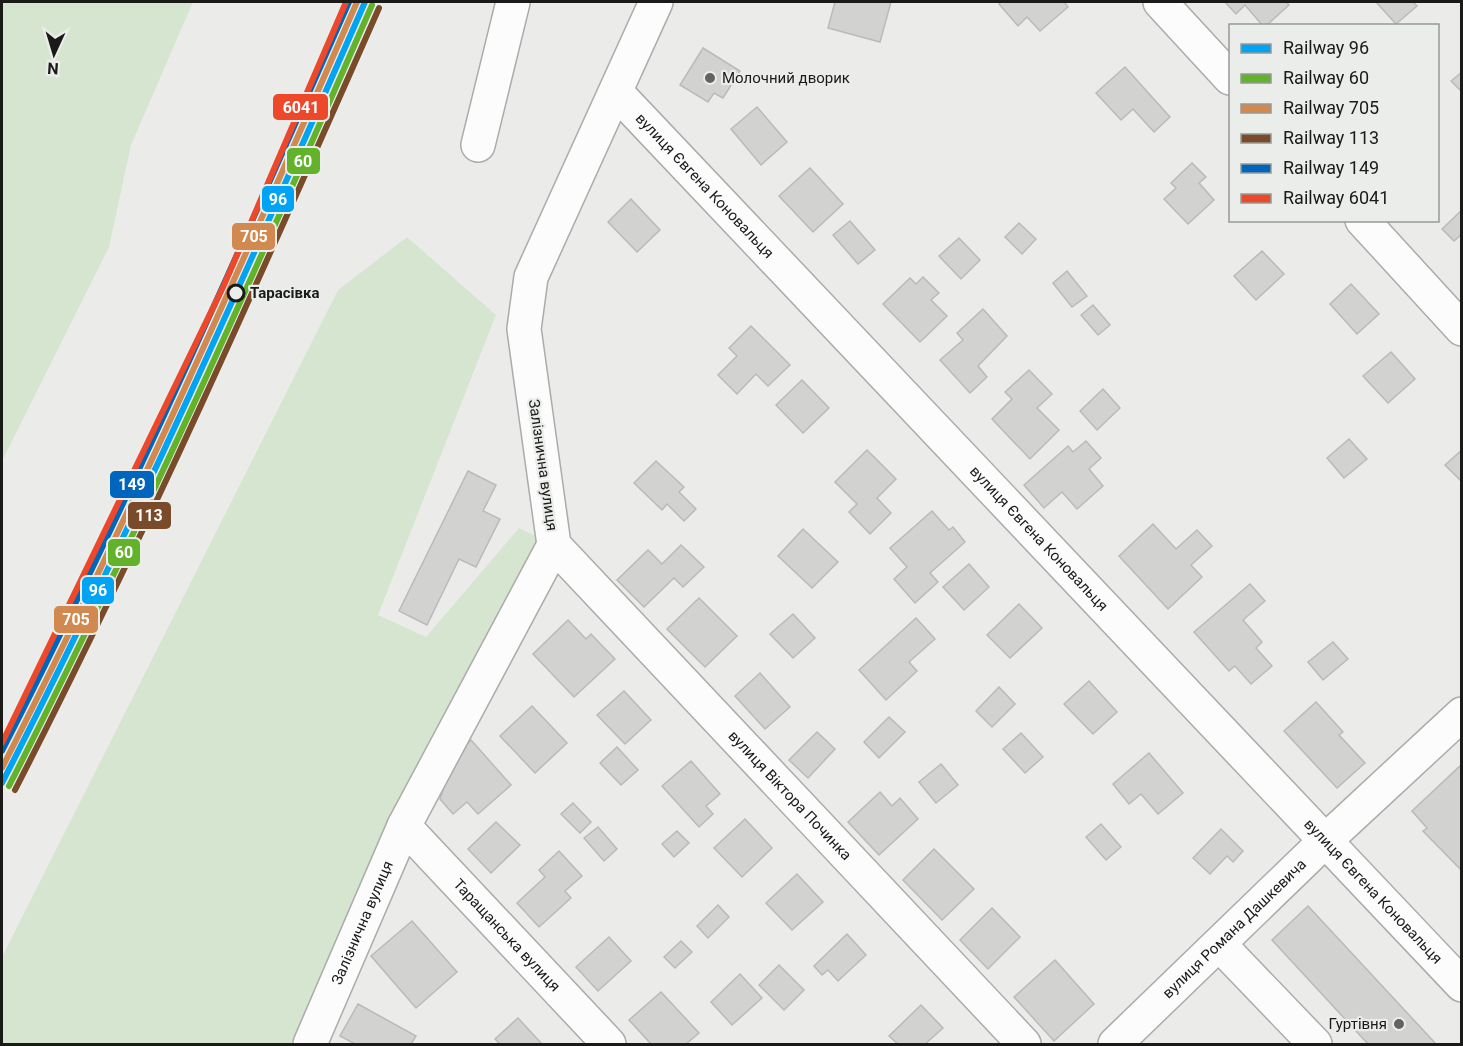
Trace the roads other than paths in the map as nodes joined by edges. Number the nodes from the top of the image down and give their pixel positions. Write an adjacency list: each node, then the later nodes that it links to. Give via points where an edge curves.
1 (513, 2): 6 (street)
2 (656, 2): 5 (street, Залізнична вулиця)
3 (1160, 2): 4 (street)
4 (1229, 77)
5 (616, 92): 9 (street, Залізнична вулиця, via 531,277 524,329); 12 (street, вулиця Євгена Коновальця)
6 (478, 145)
7 (1364, 222): 8 (street)
8 (1461, 329)
9 (554, 545): 11 (street, Залізнична вулиця); 17 (street, вулиця Віктора Починка)
10 (1461, 714): 12 (street, вулиця Романа Дашкевича)
11 (404, 826): 15 (street, Залізнична вулиця); 16 (street, Таращанська вулиця)
12 (1326, 841): 13 (street, вулиця Романа Дашкевича); 14 (street, вулиця Євгена Коновальця)
13 (1219, 944): 18 (street, вулиця Романа Дашкевича); 19 (street)
14 (1461, 985)
15 (310, 1044)
16 (609, 1044)
17 (1024, 1044)
18 (1115, 1044)
19 (1315, 1044)

